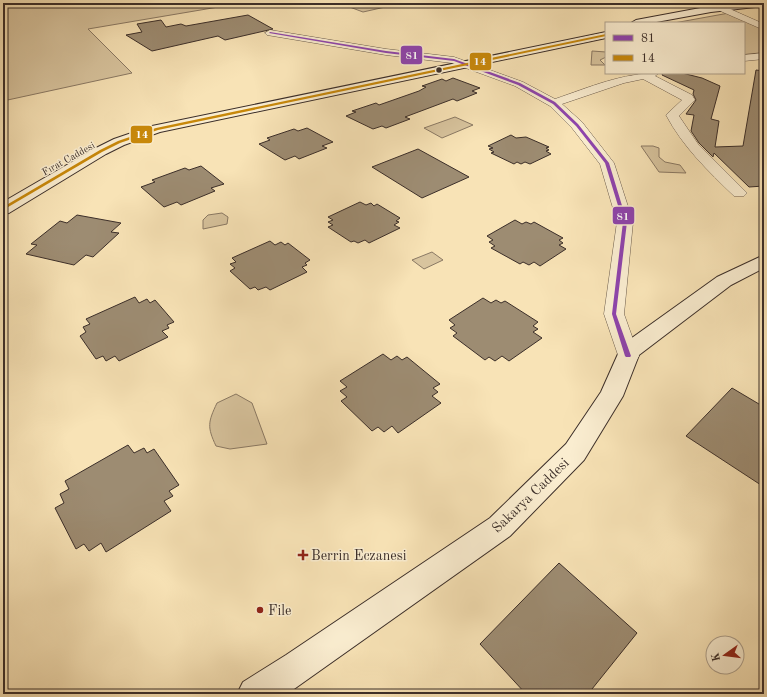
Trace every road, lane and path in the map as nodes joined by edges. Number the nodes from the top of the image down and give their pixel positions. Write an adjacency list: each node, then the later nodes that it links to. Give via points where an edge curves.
1 (764, 4): 3 (main road)
2 (764, 7): 3 (main road)
3 (724, 9): 4 (main road); 5 (main road); 6 (street)
4 (646, 22)
5 (666, 22)
6 (764, 27)
7 (605, 29): 12 (main road, Fırat Caddesi)
8 (270, 33): 12 (street)
9 (605, 35): 12 (main road, Fırat Caddesi)
10 (764, 56): 11 (street)
11 (745, 58)
12 (460, 62): 14 (street, via 519,84); 16 (main road, Fırat Caddesi, via 142,125 92,144); 17 (main road, Fırat Caddesi, via 177,124 138,135 101,151)
13 (649, 74): 14 (street, via 621,80); 15 (street, via 688,98 689,100 672,115 680,132)
14 (554, 103): 19 (street, via 577,125 607,163 625,222 614,314)
15 (739, 193)
16 (3, 194)
17 (3, 209)
18 (764, 261): 19 (main road, Sakarya Caddesi, via 724,281 630,351)
19 (628, 356): 20 (main road, Sakarya Caddesi, via 611,396 574,452 500,527)
20 (255, 694)

